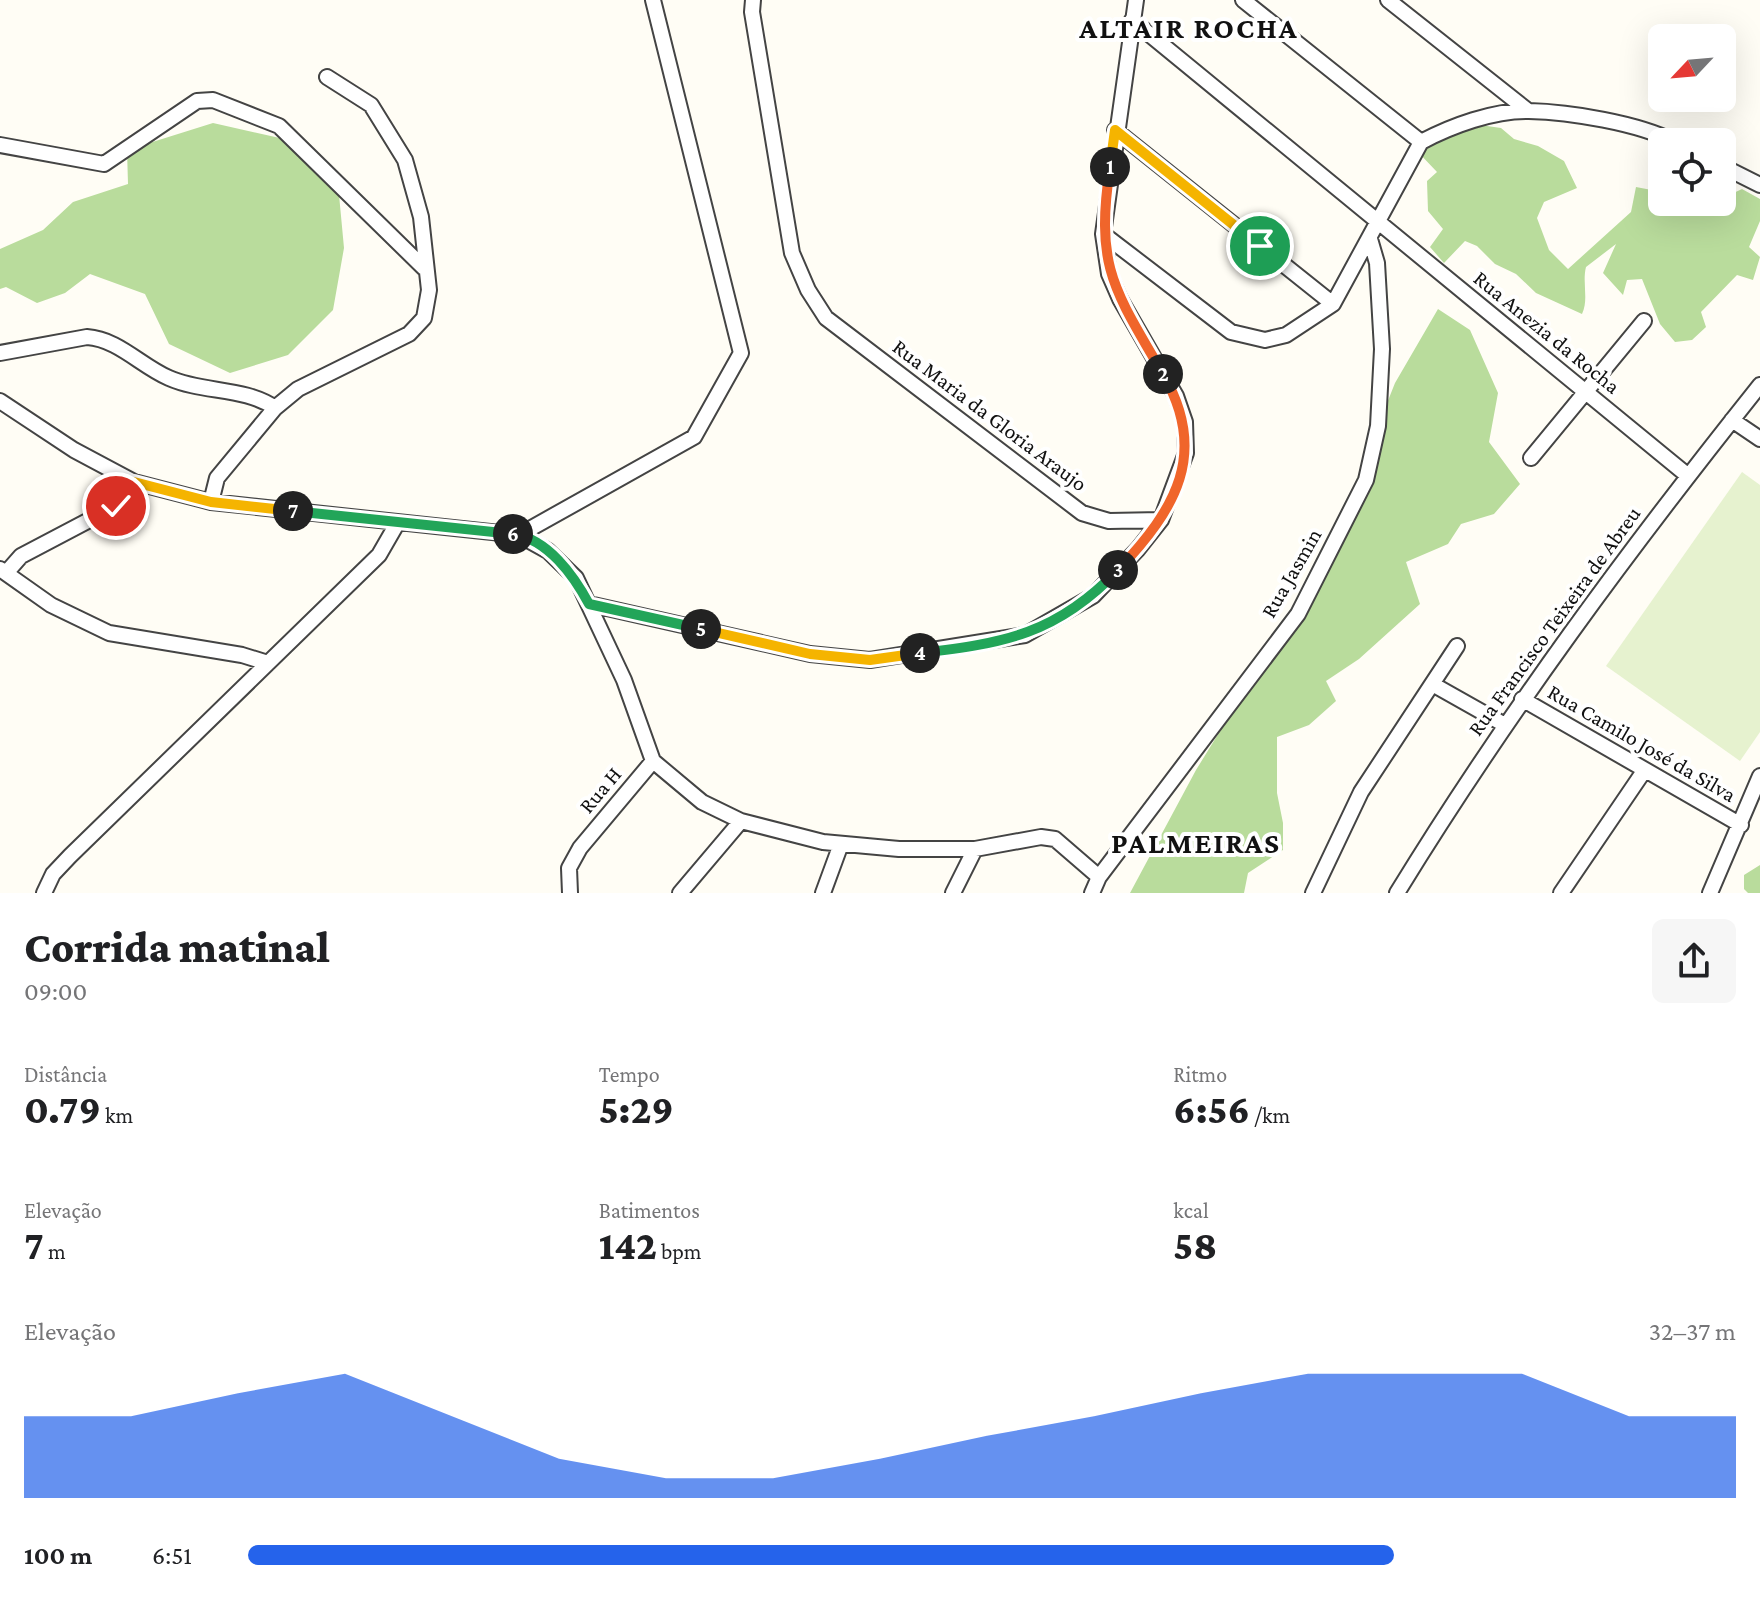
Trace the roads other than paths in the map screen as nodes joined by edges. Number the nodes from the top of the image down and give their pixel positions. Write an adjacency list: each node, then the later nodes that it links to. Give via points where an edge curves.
1 (653, 0): 34 (street, via 741,353 694,437)
2 (753, 0): 32 (street, Rua Maria da Gloria Araujo, via 792,253 826,318 1082,513 1109,521)
3 (1136, 0): 6 (street)
4 (1243, 0): 11 (street)
5 (1388, 0): 8 (street)
6 (1132, 20): 9 (street); 15 (street, Rua Anezia da Rocha)
7 (327, 77): 18 (street, via 371,105 405,160 421,217)
8 (1527, 110): 10 (street); 11 (street, via 1466,123)
9 (1115, 130): 16 (street); 19 (street)
10 (1648, 134)
11 (1421, 142): 15 (street)
12 (0, 145): 18 (street, via 104,164 197,101 213,100 279,126)
13 (1736, 173): 14 (street)
14 (1760, 185)
15 (1380, 222): 17 (street); 23 (street, Rua Anezia da Rocha)
16 (1103, 234): 19 (street, via 1244,337 1286,335); 32 (street, via 1109,274 1185,422 1186,453)
17 (1370, 239): 19 (street); 49 (street, Rua Jasmin, via 1377,263 1382,349 1378,426 1366,480 1298,614)
18 (424, 268): 25 (street, via 429,290 424,318 409,334 298,389)
19 (1333, 304)
20 (1644, 321): 23 (street)
21 (0, 353): 25 (street, via 101,338 168,378 208,391 260,397)
22 (1760, 385): 26 (street, Rua Francisco Teixeira de Abreu)
23 (1586, 391): 28 (street); 29 (street, Rua Anezia da Rocha)
24 (0, 401): 30 (street)
25 (275, 408): 31 (street, via 217,478)
26 (1732, 420): 27 (street); 29 (street, Rua Francisco Teixeira de Abreu)
27 (1760, 439)
28 (1531, 458)
29 (1687, 475): 40 (street, Rua Francisco Teixeira de Abreu)
30 (134, 482): 31 (street); 35 (street, via 116,506 21,556)
31 (211, 502): 33 (street)
32 (1161, 520): 36 (street, via 1093,596 1063,617 1025,635 940,651 870,660 810,654)
33 (398, 522): 34 (street); 38 (street, via 379,555)
34 (519, 535): 36 (street, via 576,578)
35 (3, 571): 38 (street, via 51,605 109,633)
36 (589, 604): 42 (street)
37 (1457, 646): 39 (street)
38 (268, 663): 50 (street, via 53,874)
39 (1434, 685): 41 (street); 56 (street, via 1361,792)
40 (1522, 699): 41 (street, Rua Francisco Teixeira de Abreu); 43 (street, Rua Camilo José da Silva)
41 (1505, 725): 57 (street, Rua Francisco Teixeira de Abreu)
42 (653, 761): 45 (street, via 702,802); 51 (street, Rua H, via 580,848 569,868)
43 (1644, 771): 46 (street, Rua Camilo José da Silva); 58 (street)
44 (1760, 776): 46 (street)
45 (741, 821): 47 (street); 52 (street)
46 (1741, 825): 59 (street)
47 (841, 844): 48 (street); 53 (street)
48 (975, 849): 49 (street, via 1055,839); 54 (street)
49 (1099, 877): 55 (street, Rua Jasmin)
50 (44, 893)
51 (570, 893)
52 (680, 893)
53 (823, 893)
54 (953, 893)
55 (1092, 893)
56 (1313, 893)
57 (1397, 893)
58 (1561, 893)
59 (1710, 893)

